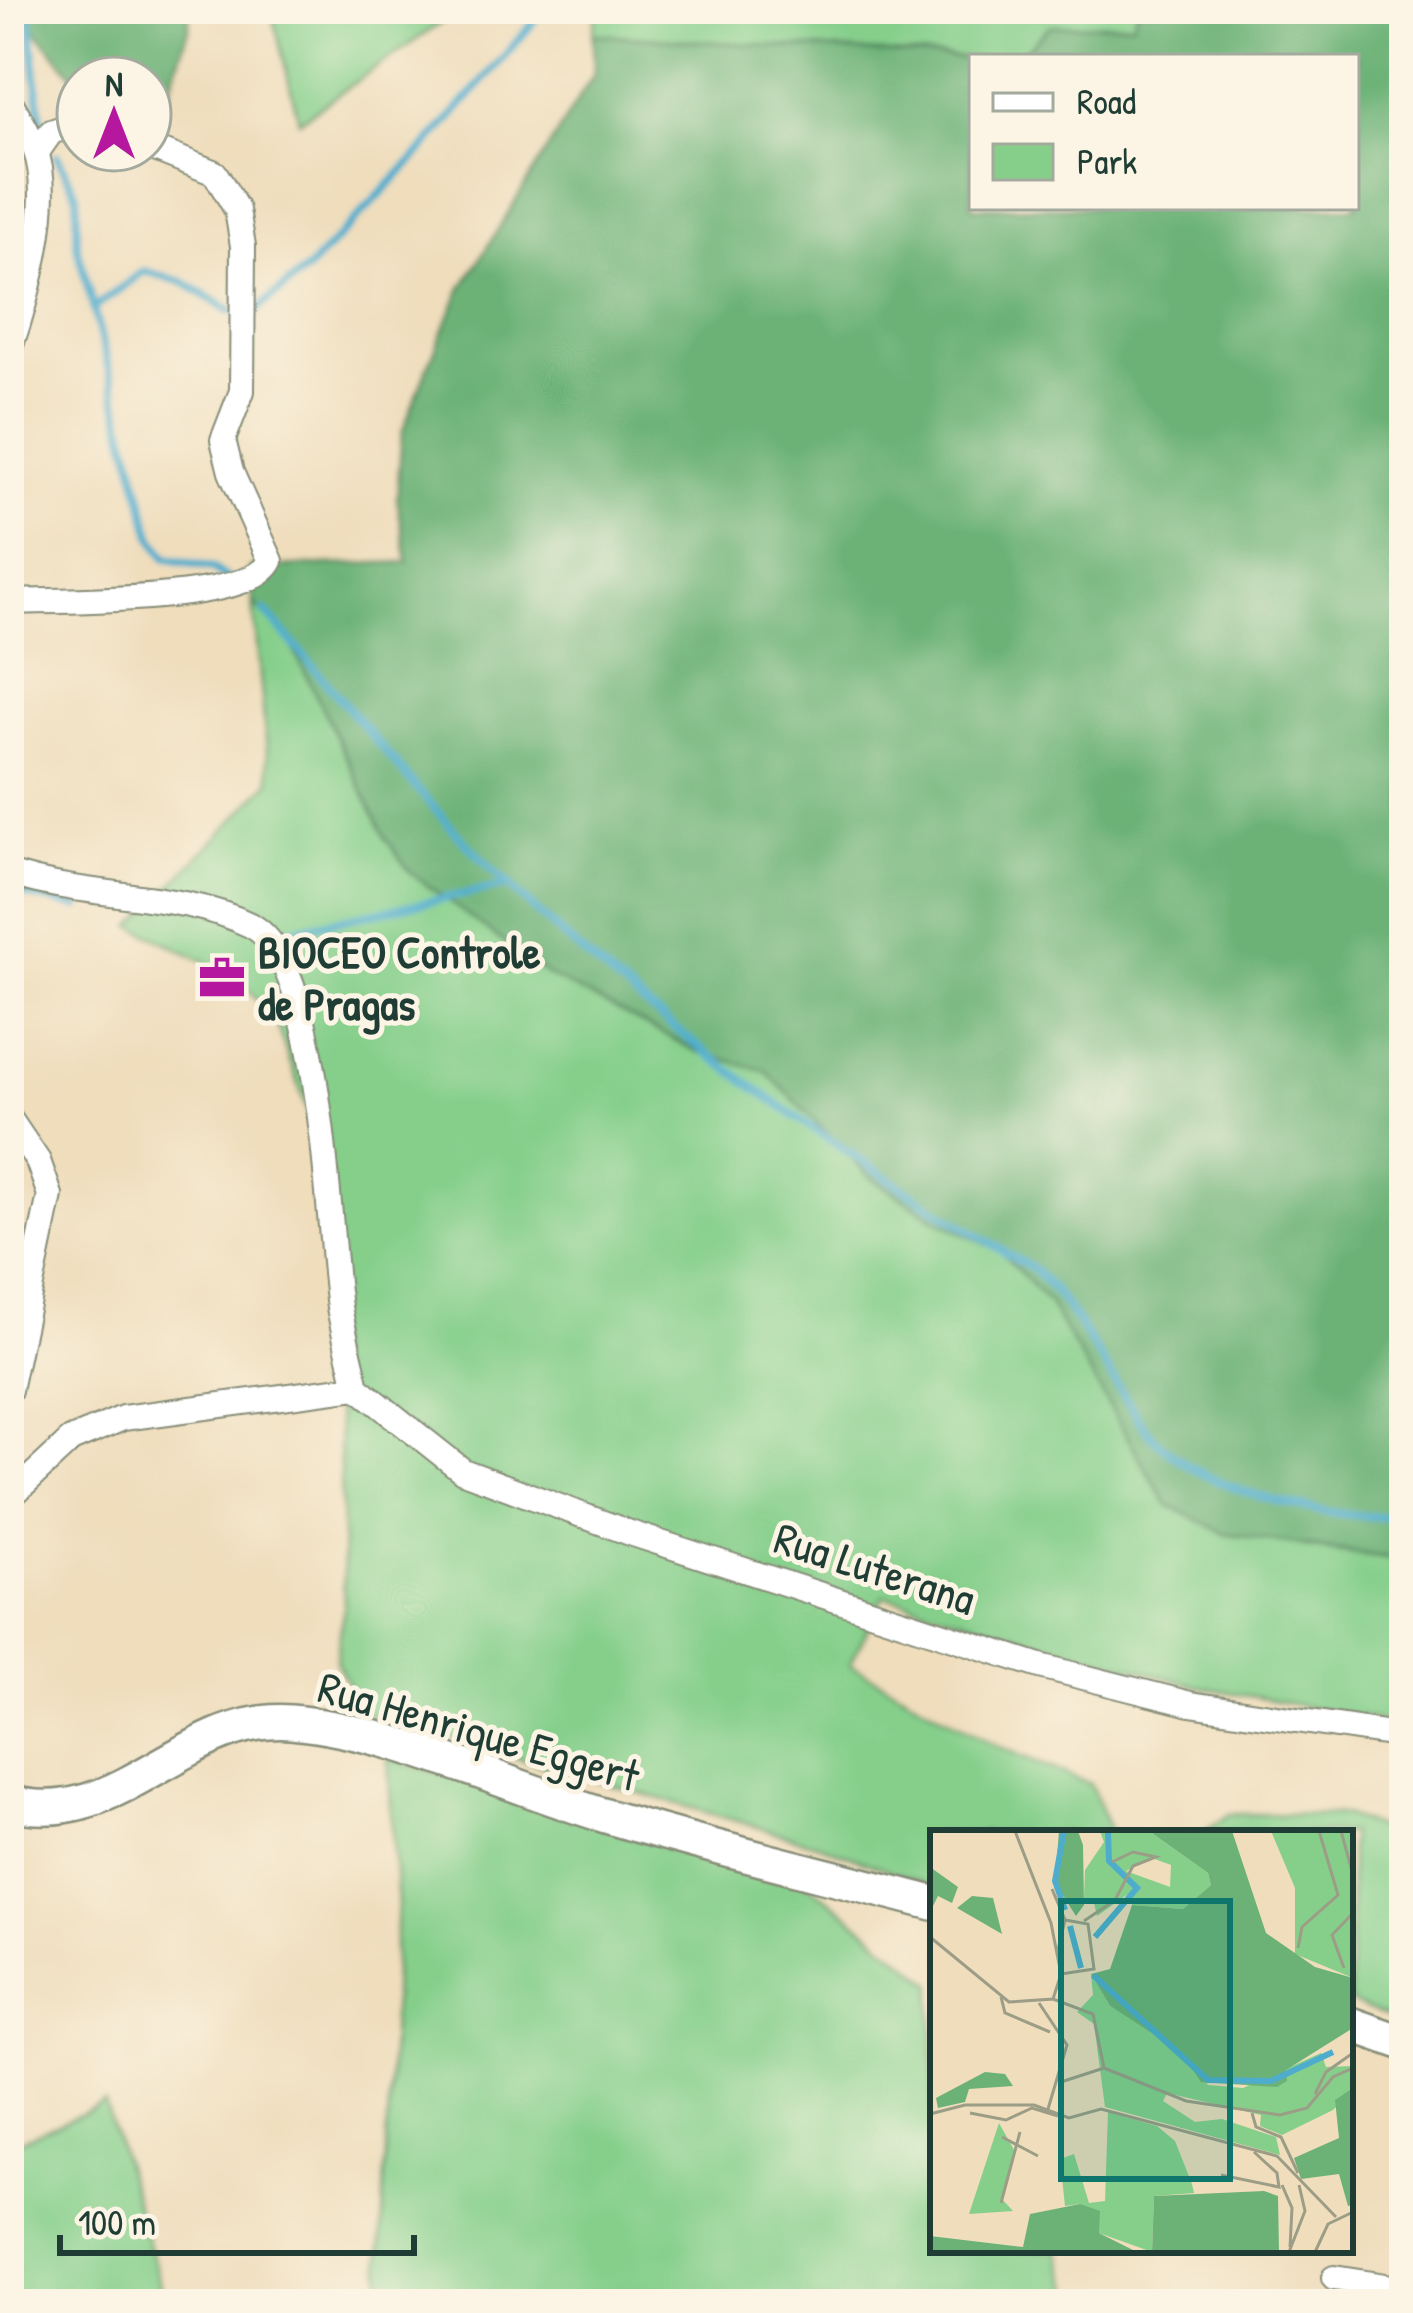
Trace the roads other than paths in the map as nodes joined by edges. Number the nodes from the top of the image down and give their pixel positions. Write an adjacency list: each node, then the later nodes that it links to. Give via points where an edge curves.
1 (9, 99): 3 (street)
2 (54, 131): 3 (street)
3 (37, 152): 5 (street, via 35,261)
4 (174, 157): 6 (street, via 215,173 237,210 242,392 223,440 272,561 255,580 169,595)
5 (9, 351)
6 (9, 602)
7 (9, 873): 9 (street, via 187,907 251,925 271,941 324,1119 339,1306)
8 (9, 1118): 10 (street, via 50,1195)
9 (357, 1387): 11 (street, via 110,1422 71,1440); 12 (street, Rua Luterana, via 464,1471 630,1533 1061,1671 1190,1704)
10 (9, 1390)
11 (9, 1498)
12 (1404, 1736)
13 (9, 1802): 14 (street, Rua Henrique Eggert, via 70,1809 239,1730 284,1721 334,1727 608,1817)
14 (930, 1902)
15 (1353, 2025): 16 (street)
16 (1404, 2043)
17 (1334, 2278): 18 (street)
18 (1404, 2289)

